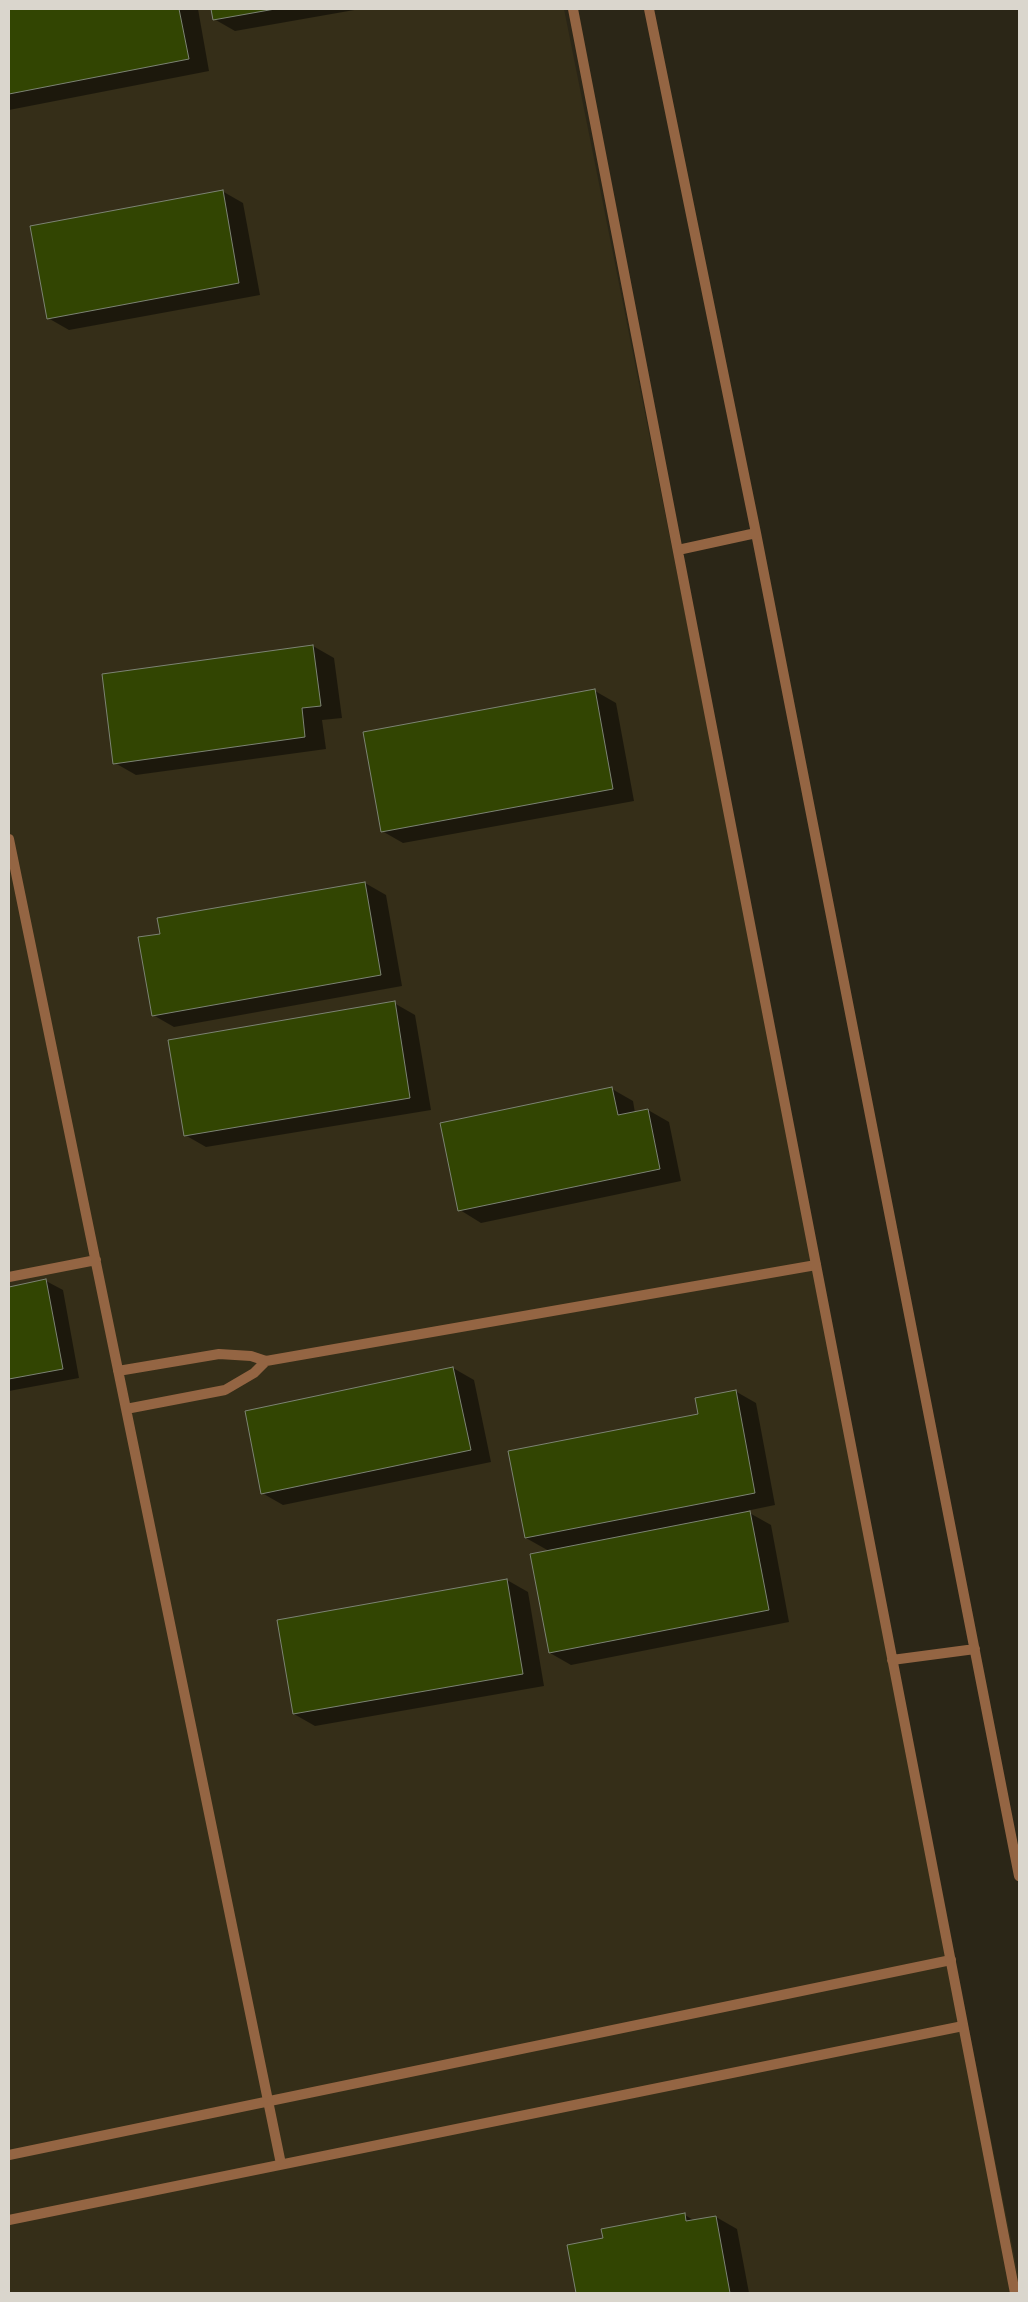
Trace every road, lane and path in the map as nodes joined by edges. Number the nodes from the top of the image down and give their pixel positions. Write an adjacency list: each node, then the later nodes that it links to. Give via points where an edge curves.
1 (573, 9): 4 (street)
2 (649, 9): 3 (street)
3 (756, 534): 4 (street); 12 (street)
4 (678, 550): 7 (street)
5 (9, 839): 6 (street)
6 (96, 1260): 8 (street); 10 (street)
7 (816, 1264): 9 (street); 13 (street)
8 (9, 1277)
9 (266, 1361): 10 (street, via 251,1356 219,1354); 11 (street, via 254,1373 225,1390)
10 (118, 1371): 11 (street)
11 (126, 1409): 17 (street)
12 (975, 1649): 13 (street); 14 (street)
13 (892, 1660): 15 (street)
14 (1019, 1876)
15 (951, 1960): 16 (street); 17 (street)
16 (963, 2026): 19 (street); 21 (street)
17 (268, 2101): 18 (street); 19 (street)
18 (9, 2155)
19 (281, 2164): 20 (street)
20 (9, 2220)
21 (1015, 2293)

